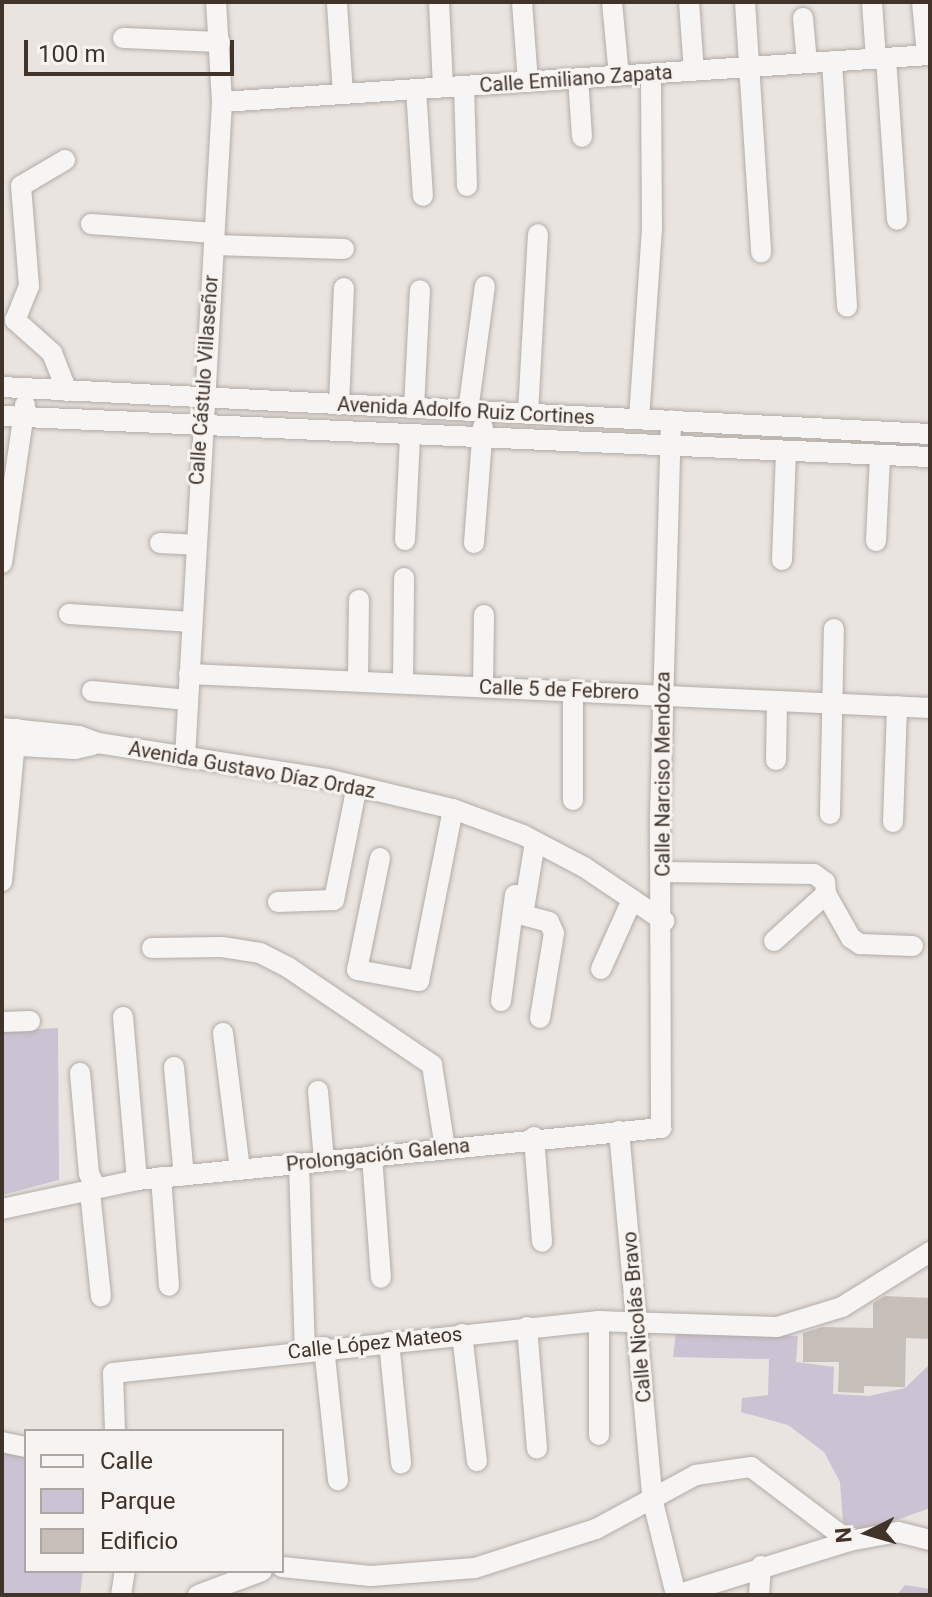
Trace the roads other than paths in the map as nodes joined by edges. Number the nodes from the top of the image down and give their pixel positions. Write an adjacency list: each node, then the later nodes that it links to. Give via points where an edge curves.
1 (216, 2): 12 (street, Calle Cástulo Villaseñor)
2 (439, 2): 24 (street)
3 (522, 2): 22 (street)
4 (612, 2): 20 (street)
5 (689, 2): 18 (street)
6 (745, 2): 17 (street)
7 (872, 2): 14 (street)
8 (922, 2): 13 (street)
9 (337, 4): 25 (street)
10 (803, 18): 16 (street)
11 (123, 38): 12 (street)
12 (220, 42): 26 (street, Calle Cástulo Villaseñor)
13 (928, 55): 14 (street, Calle Emiliano Zapata)
14 (881, 59): 15 (street, Calle Emiliano Zapata); 31 (street)
15 (832, 61): 16 (street, Calle Emiliano Zapata); 40 (street)
16 (807, 63): 17 (street, Calle Emiliano Zapata)
17 (750, 67): 18 (street, Calle Emiliano Zapata); 36 (street)
18 (694, 71): 19 (street, Calle Emiliano Zapata)
19 (651, 74): 20 (street, Calle Emiliano Zapata); 51 (street, via 652,229)
20 (619, 76): 21 (street, Calle Emiliano Zapata)
21 (578, 78): 22 (street, Calle Emiliano Zapata); 27 (street)
22 (528, 82): 24 (street, Calle Emiliano Zapata)
23 (416, 89): 24 (street, Calle Emiliano Zapata); 25 (street, Calle Emiliano Zapata); 30 (street)
24 (457, 90): 29 (street)
25 (343, 94): 26 (street, Calle Emiliano Zapata)
26 (222, 102): 34 (street, Calle Cástulo Villaseñor)
27 (582, 137)
28 (65, 160): 43 (street, via 21,186 29,286 15,320 52,353)
29 (467, 186)
30 (423, 196)
31 (897, 220)
32 (91, 224): 34 (street)
33 (538, 234): 48 (street)
34 (214, 239): 35 (street); 44 (street, Calle Cástulo Villaseñor)
35 (344, 249)
36 (761, 252)
37 (485, 286): 47 (street)
38 (344, 288): 45 (street)
39 (420, 290): 46 (street)
40 (847, 307)
41 (2, 387): 42 (street, Avenida Adolfo Ruiz Cortines)
42 (26, 389): 43 (street, Avenida Adolfo Ruiz Cortines); 50 (street)
43 (67, 391): 44 (street, Avenida Adolfo Ruiz Cortines)
44 (201, 398): 45 (street, Avenida Adolfo Ruiz Cortines); 54 (street, Calle Cástulo Villaseñor)
45 (339, 405): 46 (street, Avenida Adolfo Ruiz Cortines)
46 (414, 408): 47 (street, Avenida Adolfo Ruiz Cortines)
47 (478, 411): 48 (street, Avenida Adolfo Ruiz Cortines); 57 (street)
48 (528, 413): 51 (street, Avenida Adolfo Ruiz Cortines)
49 (2, 416): 50 (street, Avenida Adolfo Ruiz Cortines)
50 (23, 417): 54 (street, Avenida Adolfo Ruiz Cortines); 69 (street)
51 (639, 419): 52 (street, Avenida Adolfo Ruiz Cortines)
52 (671, 420): 53 (street, Avenida Adolfo Ruiz Cortines); 58 (street, Calle Narciso Mendoza)
53 (745, 424): 55 (street, Avenida Adolfo Ruiz Cortines); 59 (street)
54 (200, 427): 56 (street, Avenida Adolfo Ruiz Cortines); 67 (street, Calle Cástulo Villaseñor)
55 (930, 434)
56 (410, 438): 57 (street, Avenida Adolfo Ruiz Cortines); 63 (street)
57 (480, 441): 58 (street, Avenida Adolfo Ruiz Cortines); 66 (street)
58 (670, 450): 59 (street, Avenida Adolfo Ruiz Cortines); 82 (street, Calle Narciso Mendoza)
59 (743, 451): 60 (street, Avenida Adolfo Ruiz Cortines)
60 (786, 452): 61 (street, Avenida Adolfo Ruiz Cortines); 68 (street)
61 (880, 457): 62 (street, Avenida Adolfo Ruiz Cortines); 64 (street)
62 (930, 457)
63 (405, 540)
64 (876, 541)
65 (160, 543): 67 (street)
66 (474, 543)
67 (195, 545): 74 (street, Calle Cástulo Villaseñor)
68 (782, 560)
69 (2, 563)
70 (404, 578): 78 (street)
71 (359, 600): 77 (street)
72 (69, 614): 74 (street)
73 (484, 615): 79 (street)
74 (191, 622): 76 (street, Calle Cástulo Villaseñor)
75 (834, 629): 85 (street)
76 (189, 674): 77 (street, Calle 5 de Febrero); 83 (street, Calle Cástulo Villaseñor)
77 (358, 681): 78 (street, Calle 5 de Febrero)
78 (403, 682): 79 (street, Calle 5 de Febrero)
79 (483, 687): 80 (street, Calle 5 de Febrero)
80 (573, 690): 82 (street, Calle 5 de Febrero); 92 (street)
81 (92, 691): 83 (street)
82 (663, 694): 84 (street, Calle 5 de Febrero); 98 (street, Calle Narciso Mendoza)
83 (188, 700): 89 (street, Calle Cástulo Villaseñor)
84 (777, 701): 85 (street, Calle 5 de Febrero); 90 (street)
85 (834, 703): 86 (street, Calle 5 de Febrero); 94 (street)
86 (897, 706): 87 (street, Calle 5 de Febrero); 95 (street)
87 (930, 708)
88 (9, 737): 89 (street, Avenida Gustavo Díaz Ordaz, via 75,749 98,743); 99 (street)
89 (185, 758): 91 (street, Avenida Gustavo Díaz Ordaz)
90 (776, 760)
91 (357, 786): 93 (street, Avenida Gustavo Díaz Ordaz); 102 (street, via 334,900)
92 (573, 800)
93 (453, 809): 96 (street, Avenida Gustavo Díaz Ordaz); 97 (street, via 419,981 357,970)
94 (830, 814)
95 (893, 822)
96 (529, 839): 101 (street, Avenida Gustavo Díaz Ordaz); 108 (street); 110 (street, via 523,915 549,922 554,933)
97 (380, 858)
98 (662, 872): 100 (street, via 814,874 825,882); 103 (street, Calle Narciso Mendoza)
99 (2, 881)
100 (826, 894): 104 (street); 105 (street, via 860,944)
101 (632, 900): 103 (street, Avenida Gustavo Díaz Ordaz); 107 (street)
102 (278, 902)
103 (664, 921): 117 (street, Calle Narciso Mendoza)
104 (774, 941)
105 (913, 946)
106 (152, 948): 120 (street, via 222,947 260,953 432,1065)
107 (601, 969)
108 (501, 1001)
109 (123, 1017): 127 (street)
110 (540, 1018)
111 (30, 1021): 112 (street)
112 (2, 1022)
113 (223, 1033): 124 (street)
114 (174, 1067): 125 (street)
115 (80, 1073): 128 (street, via 89,1174)
116 (318, 1091): 122 (street)
117 (661, 1128): 118 (street, Prolongación Galena)
118 (619, 1131): 119 (street, Prolongación Galena); 136 (street, Calle Nicolás Bravo)
119 (534, 1137): 120 (street, Prolongación Galena); 130 (street)
120 (445, 1148): 121 (street, Prolongación Galena)
121 (372, 1156): 122 (street, Prolongación Galena); 132 (street)
122 (324, 1161): 123 (street, Prolongación Galena)
123 (299, 1163): 124 (street, Prolongación Galena); 140 (street, via 303,1290)
124 (240, 1170): 125 (street, Prolongación Galena)
125 (184, 1176): 126 (street, Prolongación Galena)
126 (161, 1177): 127 (street, Prolongación Galena); 133 (street)
127 (137, 1180): 128 (street, Prolongación Galena)
128 (95, 1186): 129 (street, Prolongación Galena); 134 (street, via 90,1192)
129 (2, 1209)
130 (542, 1242)
131 (930, 1252): 136 (street, Calle López Mateos, via 842,1307 777,1327)
132 (381, 1278)
133 (169, 1286)
134 (101, 1296)
135 (599, 1321): 136 (street, Calle López Mateos); 137 (street, Calle López Mateos); 142 (street)
136 (637, 1321): 149 (street, Calle Nicolás Bravo)
137 (527, 1327): 138 (street, Calle López Mateos); 145 (street)
138 (462, 1334): 139 (street, Calle López Mateos); 146 (street)
139 (389, 1342): 140 (street, Calle López Mateos); 147 (street)
140 (315, 1348): 141 (street, Calle López Mateos, via 113,1373); 148 (street)
141 (115, 1429)
142 (599, 1435)
143 (2, 1442): 144 (street)
144 (24, 1447)
145 (537, 1449)
146 (477, 1461)
147 (401, 1463)
148 (338, 1480)
149 (653, 1502): 153 (street, via 669,1486 696,1475 751,1467); 155 (street, via 519,1557 475,1568 371,1576); 163 (street, Calle Nicolás Bravo)
150 (930, 1521): 151 (street)
151 (898, 1532): 152 (street); 153 (street)
152 (930, 1540)
153 (849, 1541): 154 (street)
154 (761, 1566): 158 (street); 165 (street)
155 (284, 1567)
156 (125, 1573): 161 (street)
157 (255, 1573): 159 (street)
158 (739, 1573): 160 (street); 164 (street)
159 (222, 1583): 162 (street)
160 (714, 1588): 163 (street)
161 (121, 1595)
162 (198, 1595)
163 (676, 1595)
164 (738, 1595)
165 (759, 1595)

